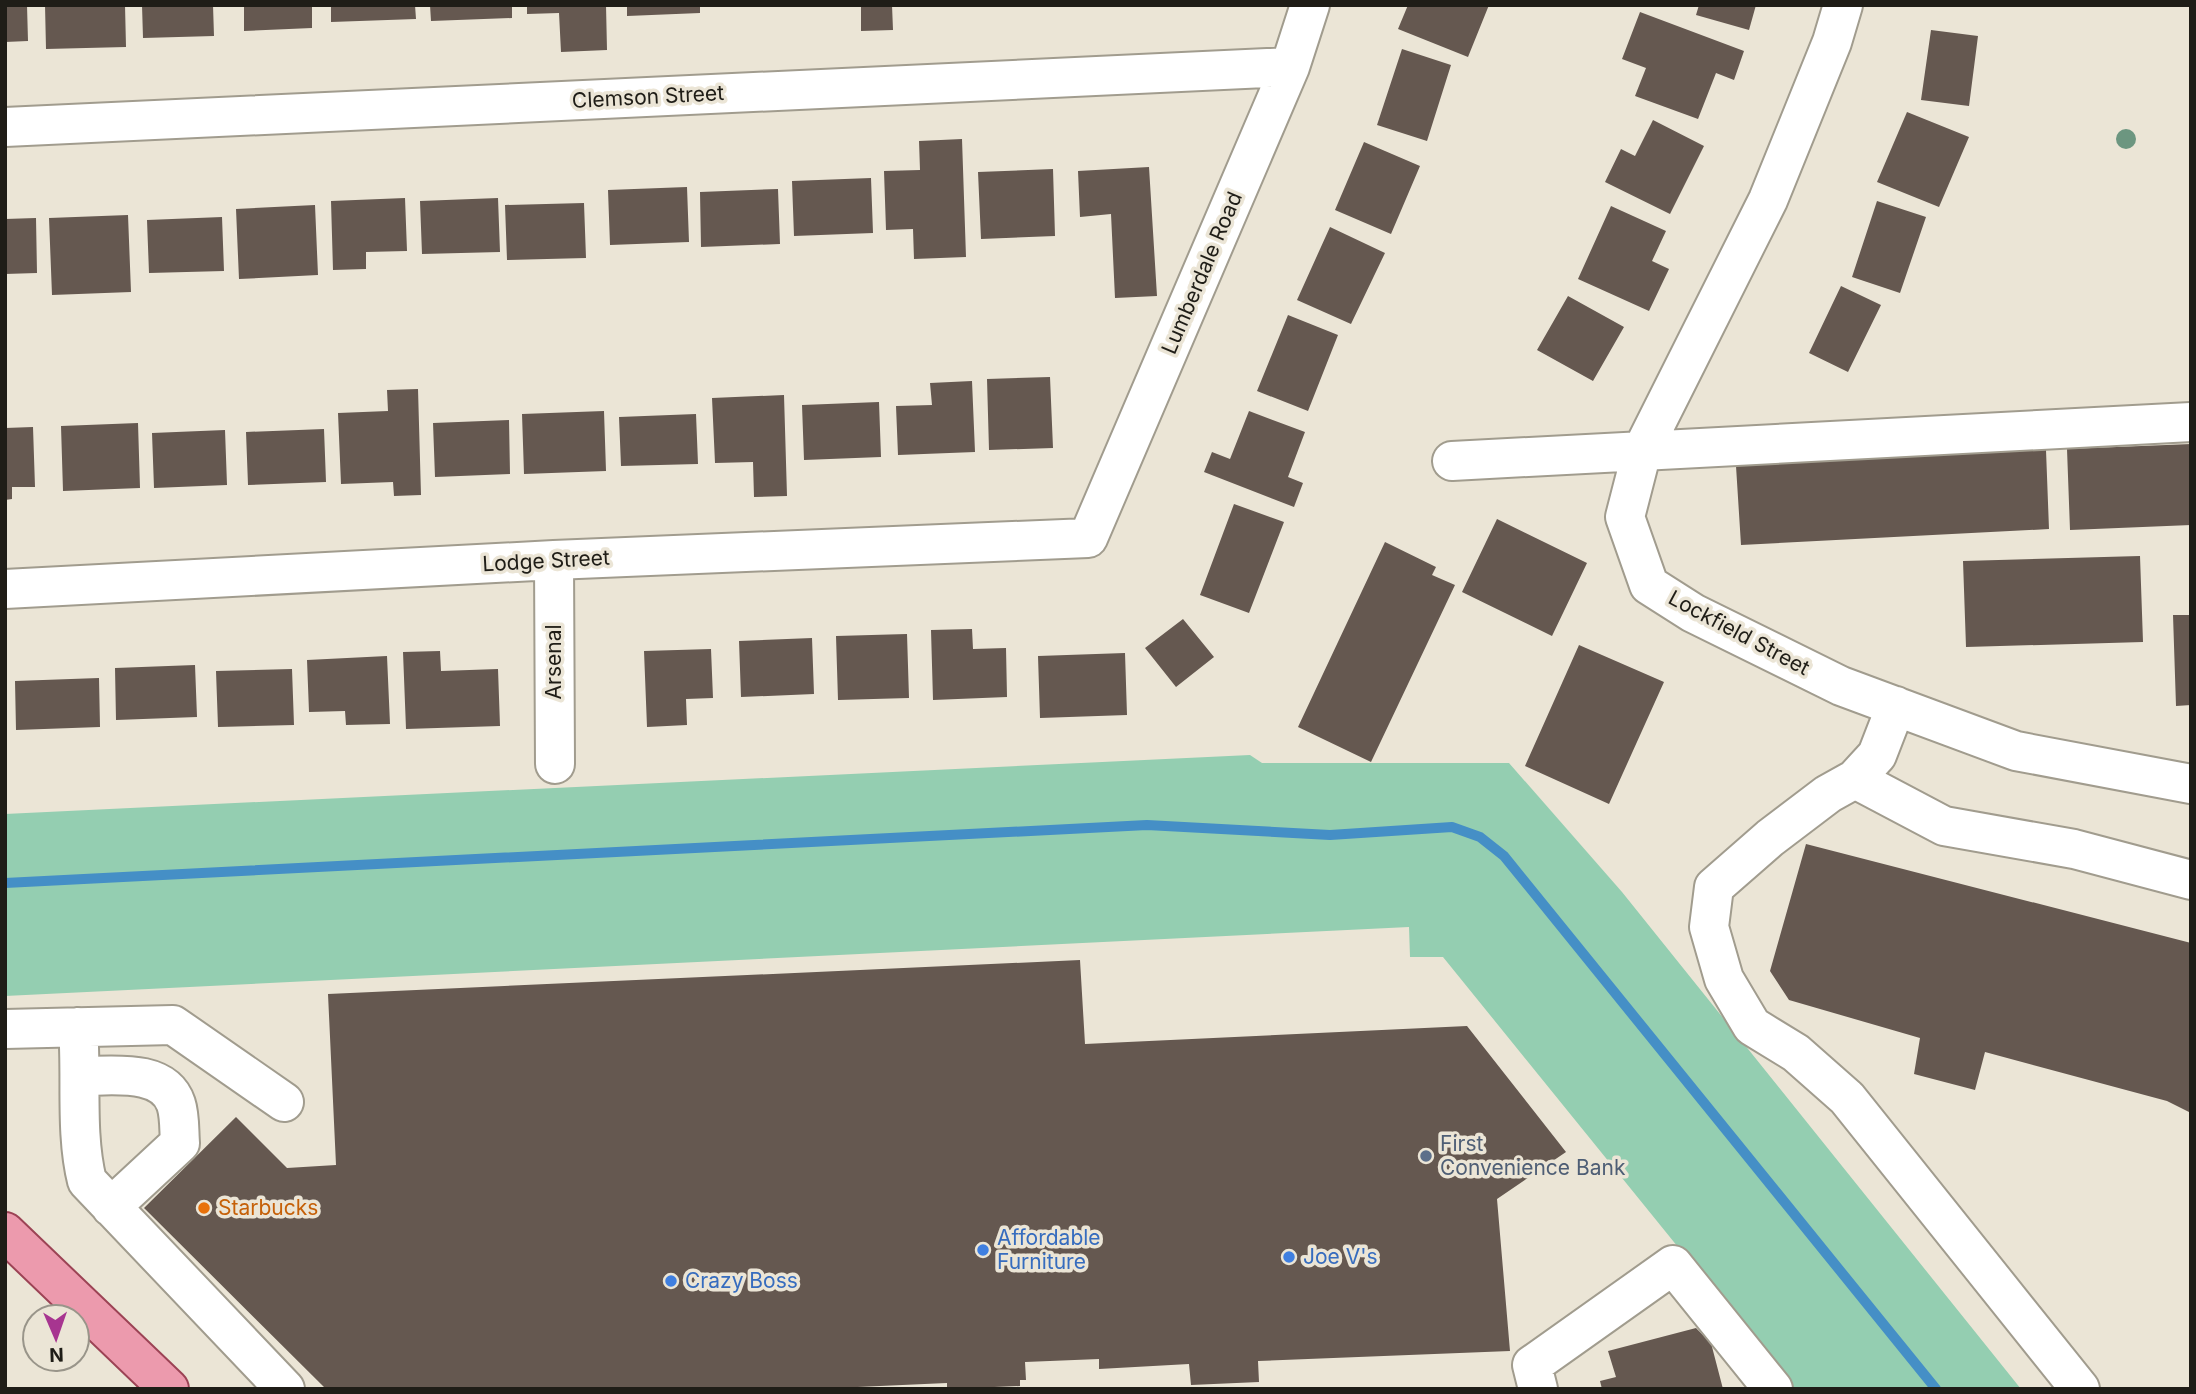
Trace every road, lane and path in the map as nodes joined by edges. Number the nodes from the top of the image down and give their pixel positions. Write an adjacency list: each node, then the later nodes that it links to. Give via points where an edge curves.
1 (1310, 5): 3 (street, Lumberdale Road)
2 (1843, 5): 6 (street, Lockfield Street, via 1768,200)
3 (1290, 68): 4 (street, Clemson Street); 8 (street, Lumberdale Road)
4 (5, 127)
5 (2191, 422): 6 (street)
6 (1642, 451): 7 (street); 11 (street, Lockfield Street, via 1625,517 1649,585 1772,654)
7 (1452, 461)
8 (1088, 538): 9 (street, Lodge Street)
9 (554, 560): 10 (street, Lodge Street); 12 (street, Arsenal)
10 (5, 589)
11 (1896, 706): 13 (street, via 1877,755); 14 (street, Lockfield Street, via 2016,751)
12 (555, 764)
13 (1855, 779): 15 (street, via 1944,825 2074,849); 26 (street, via 1770,838 1714,887 1709,927 1724,979 1752,1026 1796,1053 1847,1098)
14 (2191, 784)
15 (2191, 880)
16 (78, 1027): 17 (street); 18 (street); 19 (street, via 173,1024)
17 (5, 1029)
18 (82, 1076): 20 (street, via 81,1156 87,1181); 20 (street, via 129,1076 160,1082 176,1103 180,1143)
19 (284, 1102)
20 (111, 1207): 24 (street)
21 (5, 1232): 23 (main road)
22 (1528, 1381): 25 (street, via 1674,1265)
23 (169, 1389)
24 (285, 1389)
25 (1773, 1389)
26 (2080, 1389)

